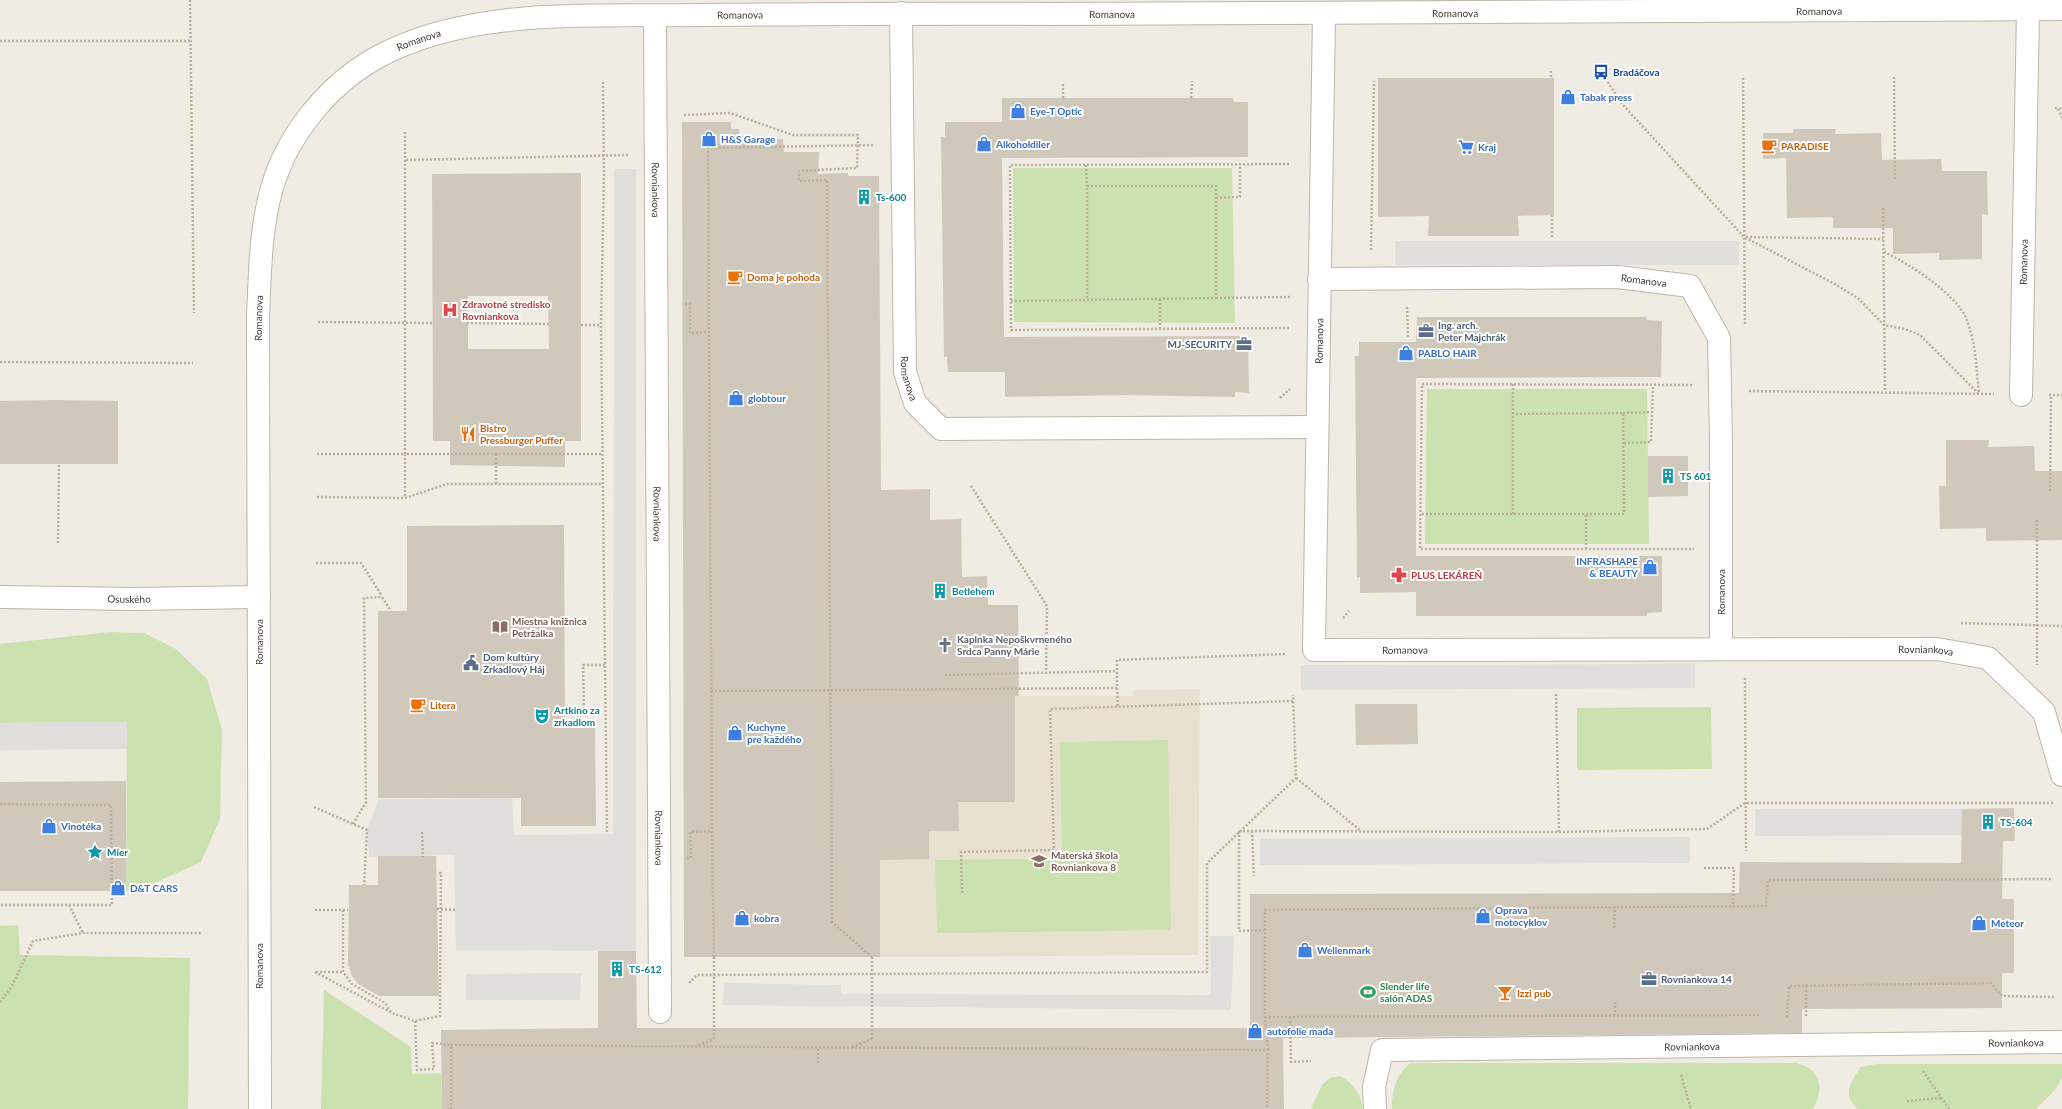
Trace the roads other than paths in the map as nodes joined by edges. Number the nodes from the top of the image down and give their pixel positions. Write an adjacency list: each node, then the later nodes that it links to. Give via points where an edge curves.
1 (1586, 6): 3 (street, Romanova); 6 (street, Romanova)
2 (860, 7): 5 (street, Romanova); 7 (street, Romanova)
3 (2028, 9): 4 (street, Romanova); 9 (street, Romanova)
4 (2062, 9)
5 (901, 13): 6 (street, Romanova); 10 (street, Romanova, via 905,372 915,403 940,429)
6 (1324, 14): 8 (street, Romanova)
7 (655, 16): 12 (street, Romanova, via 525,20 451,29 417,39 372,60 353,73 315,109 298,132 272,185 265,216 262,249 258,317); 15 (street, Rovniankova)
8 (1319, 279): 10 (street, Romanova); 13 (street, Romanova, via 1618,277 1690,286 1719,338)
9 (2021, 395)
10 (1317, 427): 13 (street, Romanova, via 1314,650)
11 (0, 597): 12 (street, Osuského)
12 (259, 597): 17 (street, Romanova)
13 (1721, 648): 14 (street, Rovniankova, via 1937,649 1988,658 2044,712)
14 (2062, 775)
15 (660, 1012)
16 (2062, 1042): 18 (street, Rovniankova, via 1382,1050 1374,1087)
17 (260, 1109)
18 (1375, 1109)

